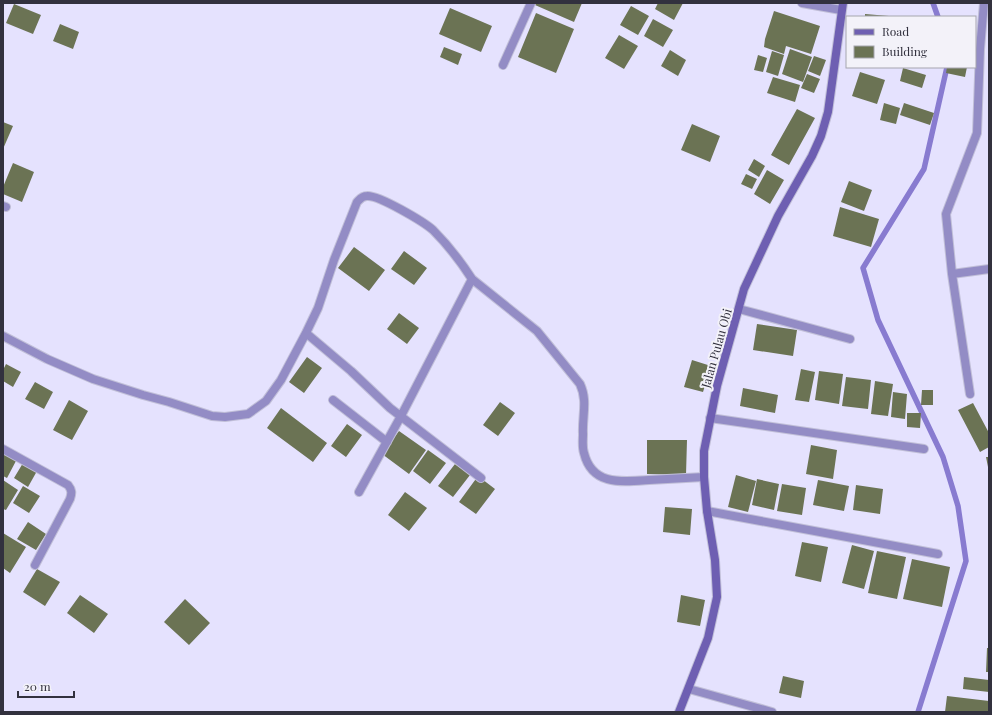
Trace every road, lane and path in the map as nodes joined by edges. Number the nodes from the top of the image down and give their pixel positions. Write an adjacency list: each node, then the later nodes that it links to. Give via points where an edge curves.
1 (531, 3): 5 (street)
2 (802, 3): 4 (street)
3 (984, 3): 7 (street, via 976,134 946,214)
4 (842, 6): 9 (street, Jalan Pulau Obi, via 828,112 821,136 770,232 744,289)
5 (503, 65)
6 (989, 270): 7 (street)
7 (952, 274): 13 (street)
8 (472, 279): 10 (street, via 433,230 420,220 368,195 357,202 318,308); 15 (street); 20 (street, via 537,331 580,384 585,399 582,426 584,452 589,466 597,474 605,480 621,482)
9 (739, 309): 12 (street); 16 (street, Jalan Pulau Obi)
10 (306, 333): 11 (street, via 281,380 266,401 248,414 225,417 212,416 93,379); 15 (street)
11 (3, 336)
12 (850, 339)
13 (970, 394)
14 (333, 400): 17 (street)
15 (401, 416): 17 (street); 21 (street)
16 (710, 418): 19 (street); 20 (street, Jalan Pulau Obi, via 704,451)
17 (387, 442): 22 (street)
18 (3, 449): 25 (street, via 71,489 70,500)
19 (924, 449)
20 (704, 477): 23 (street, Jalan Pulau Obi)
21 (482, 478)
22 (359, 492)
23 (707, 511): 24 (street); 26 (street, Jalan Pulau Obi, via 715,560 717,597 708,638)
24 (938, 554)
25 (34, 566)
26 (689, 689): 27 (street, Jalan Pulau Obi); 28 (street)
27 (679, 712)
28 (772, 712)

